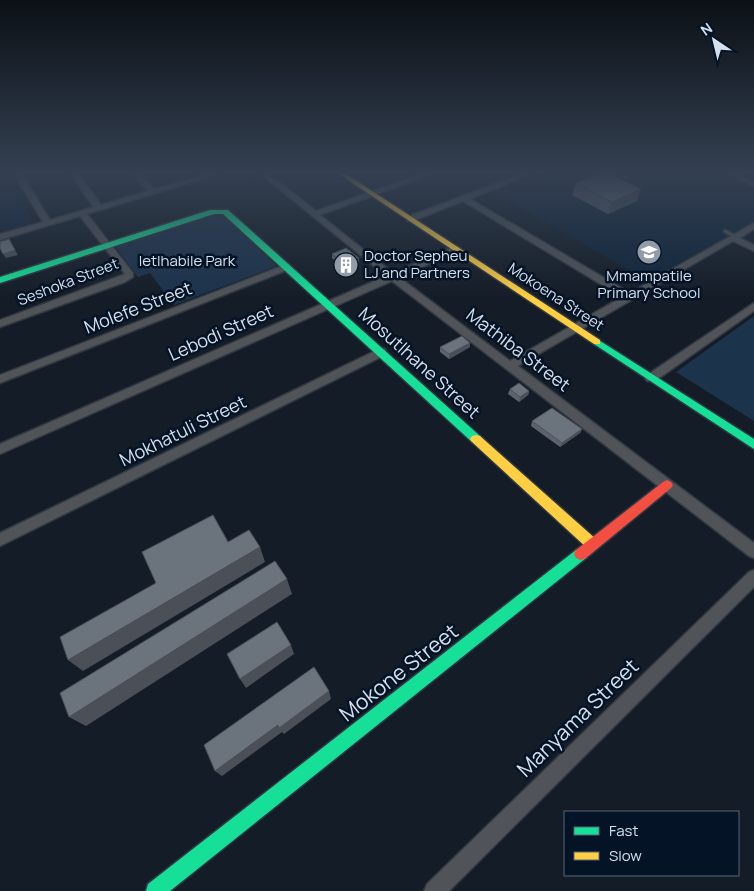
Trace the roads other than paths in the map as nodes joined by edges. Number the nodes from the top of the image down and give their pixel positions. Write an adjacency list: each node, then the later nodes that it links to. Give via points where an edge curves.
1 (43, 216): 11 (street)
2 (73, 216): 11 (street)
3 (84, 216): 15 (street, Seshoka Street)
4 (202, 216): 15 (street, Mosutlhane Street)
5 (231, 216): 18 (street, Mosutlhane Street)
6 (316, 216): 19 (street, Mathiba Street)
7 (405, 216): 10 (street, Mokoena Street)
8 (419, 216): 10 (street)
9 (493, 216): 21 (street)
10 (410, 219): 17 (street, Mokoena Street)
11 (48, 223): 14 (street)
12 (754, 226): 13 (street)
13 (731, 235): 16 (street); 21 (street)
14 (0, 237)
15 (107, 246): 20 (street); 24 (street, Seshoka Street, via 130,273 127,278)
16 (754, 248)
17 (456, 249): 19 (street, Lebodi Street); 25 (street, Mokoena Street)
18 (287, 267): 22 (street, Mosutlhane Street); 29 (street, Molefe Street)
19 (393, 277): 22 (street, Lebodi Street); 27 (street, Mathiba Street)
20 (0, 280)
21 (629, 297): 25 (street)
22 (329, 305): 26 (street, Mosutlhane Street); 31 (street, Lebodi Street)
23 (754, 306): 28 (street)
24 (0, 324)
25 (576, 328): 27 (street); 28 (street, Mokoena Street)
26 (381, 352): 33 (street, Mokhatuli Street); 34 (street, Mosutlhane Street)
27 (510, 366): 32 (street, Mathiba Street)
28 (651, 378): 30 (street, Mokoena Street)
29 (0, 379)
30 (754, 445)
31 (0, 449)
32 (667, 484): 34 (street, Mokone Street); 35 (street, Mathiba Street)
33 (0, 540)
34 (592, 544): 37 (street, Mokone Street)
35 (754, 551)
36 (754, 577): 38 (street, Manyama Street)
37 (155, 891)
38 (434, 891)

